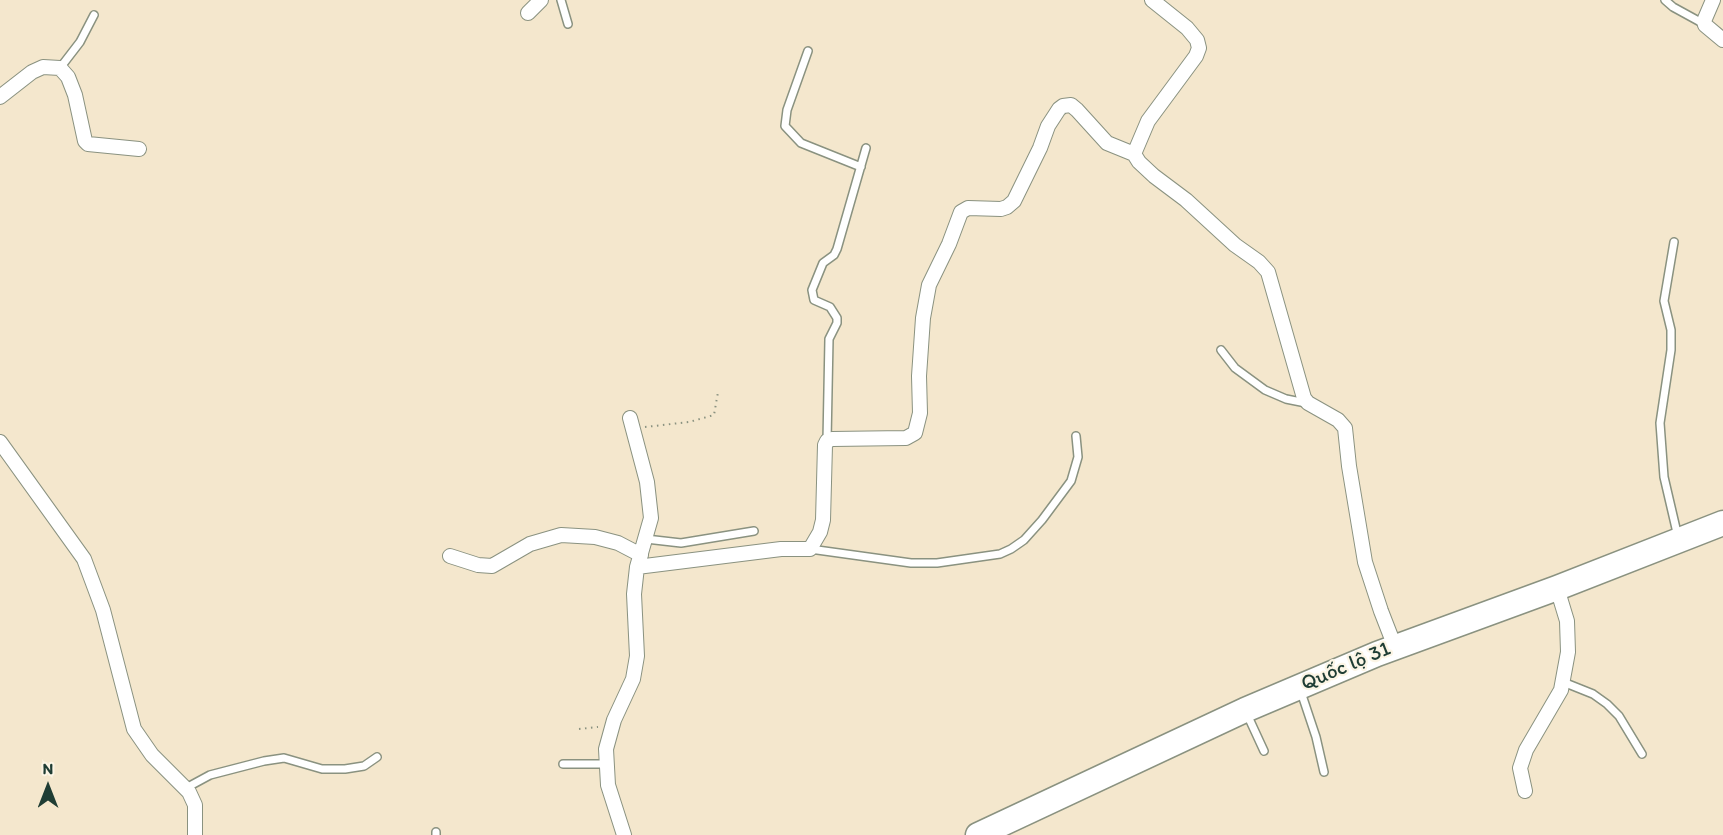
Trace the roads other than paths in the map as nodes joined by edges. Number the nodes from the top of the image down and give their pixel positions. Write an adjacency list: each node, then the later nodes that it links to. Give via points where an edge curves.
1 (541, 0): 6 (street)
2 (561, 0): 8 (lane)
3 (1152, 0): 16 (street, via 1187,28 1199,48 1148,121)
4 (1665, 0): 9 (lane)
5 (1713, 0): 9 (street, via 1704,17)
6 (528, 13)
7 (94, 15): 12 (lane)
8 (568, 24)
9 (1705, 25): 10 (street)
10 (1723, 40)
11 (808, 51): 17 (lane, via 785,126 801,143)
12 (60, 68): 13 (street, via 43,67 32,72); 15 (street, via 75,95 85,141)
13 (0, 97)
14 (866, 148): 17 (lane)
15 (139, 149)
16 (1134, 154): 20 (street, via 1154,176 1268,272); 23 (street, via 1107,143 1071,105 1059,109 1014,201 1001,209 968,208 959,216 929,285 923,318 920,413 915,433 906,438)
17 (861, 167): 23 (lane, via 837,249 823,264 812,290 814,300 830,307 837,318 829,339)
18 (1674, 242): 28 (lane, via 1664,301 1671,350 1660,423 1664,477)
19 (1221, 350): 20 (lane, via 1235,368 1265,390)
20 (1308, 404): 33 (street, via 1345,428 1365,562)
21 (632, 423): 27 (street, via 647,482 651,518)
22 (1076, 436): 29 (lane, via 1078,457 1071,481 1024,540 1000,554 911,563)
23 (827, 441): 29 (street, via 823,520)
24 (0, 442): 43 (street, via 84,559 103,610 134,729 152,755)
25 (1723, 523): 28 (highway, Quốc lộ 31)
26 (754, 531): 27 (lane, via 681,543)
27 (646, 539): 31 (street)
28 (1678, 539): 32 (highway, Quốc lộ 31)
29 (810, 549): 31 (street)
30 (450, 556): 31 (street, via 477,566 492,566 530,544 561,535 618,543)
31 (639, 561): 40 (street, via 634,594 637,656 633,679 608,738)
32 (1557, 588): 33 (highway, Quốc lộ 31); 34 (street, via 1567,621 1568,652)
33 (1395, 647): 35 (highway, Quốc lộ 31)
34 (1563, 682): 38 (lane, via 1593,694 1619,716); 44 (street, via 1526,750 1520,768)
35 (1299, 687): 36 (highway, Quốc lộ 31); 42 (lane)
36 (1245, 710): 37 (lane); 47 (highway, Quốc lộ 31)
37 (1264, 751)
38 (1642, 754)
39 (377, 757): 43 (lane, via 364,766 345,769 322,769 284,758 264,761 210,775)
40 (605, 764): 41 (lane); 46 (street)
41 (563, 765)
42 (1324, 772)
43 (186, 788): 45 (street, via 195,805)
44 (1525, 791)
45 (195, 835)
46 (624, 835)
47 (978, 835)

